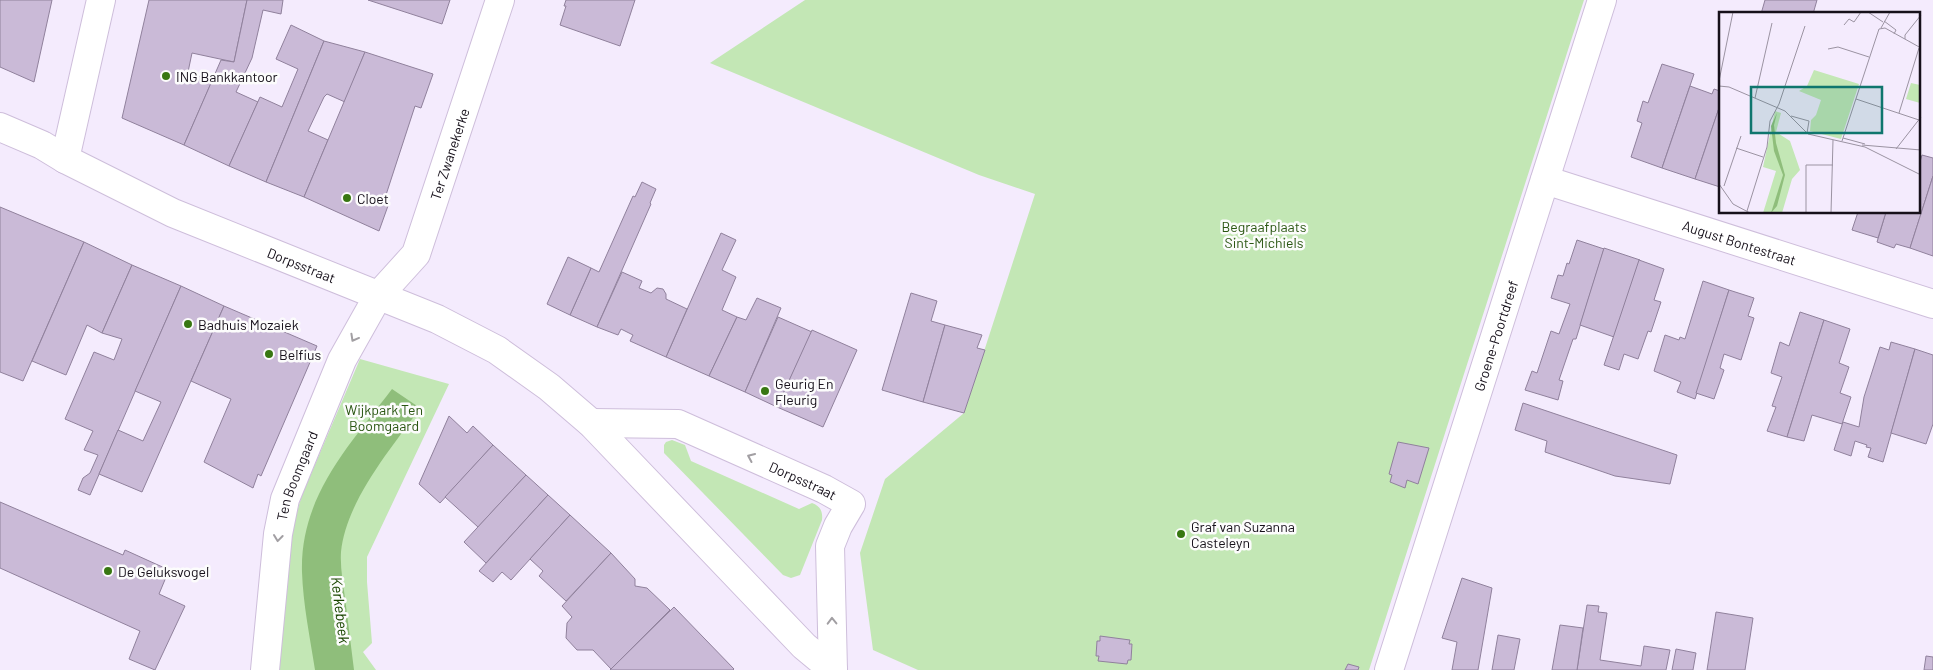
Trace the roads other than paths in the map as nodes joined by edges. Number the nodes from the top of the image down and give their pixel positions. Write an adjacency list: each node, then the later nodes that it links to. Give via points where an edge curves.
1 (101, 0): 5 (street)
2 (500, 0): 7 (street, Ter Zwanekerke, via 416,254)
3 (1602, 0): 6 (street, Groene-Poortdreef)
4 (0, 126): 5 (street, Dorpsstraat)
5 (65, 159): 7 (street, Dorpsstraat, via 173,213)
6 (1545, 180): 8 (street, August Bontestraat); 12 (street, Groene-Poortdreef)
7 (378, 296): 9 (street, Dorpsstraat, via 437,319 497,350 549,387); 10 (street, Ten Boomgaard, one-way to 10, via 342,360 285,499 278,534)
8 (1933, 304)
9 (591, 423): 11 (street, Dorpsstraat, via 804,646); 11 (street, Dorpsstraat, one-way to 9, via 830,546 851,504 678,424)
10 (265, 670)
11 (833, 670)
12 (1389, 670)

